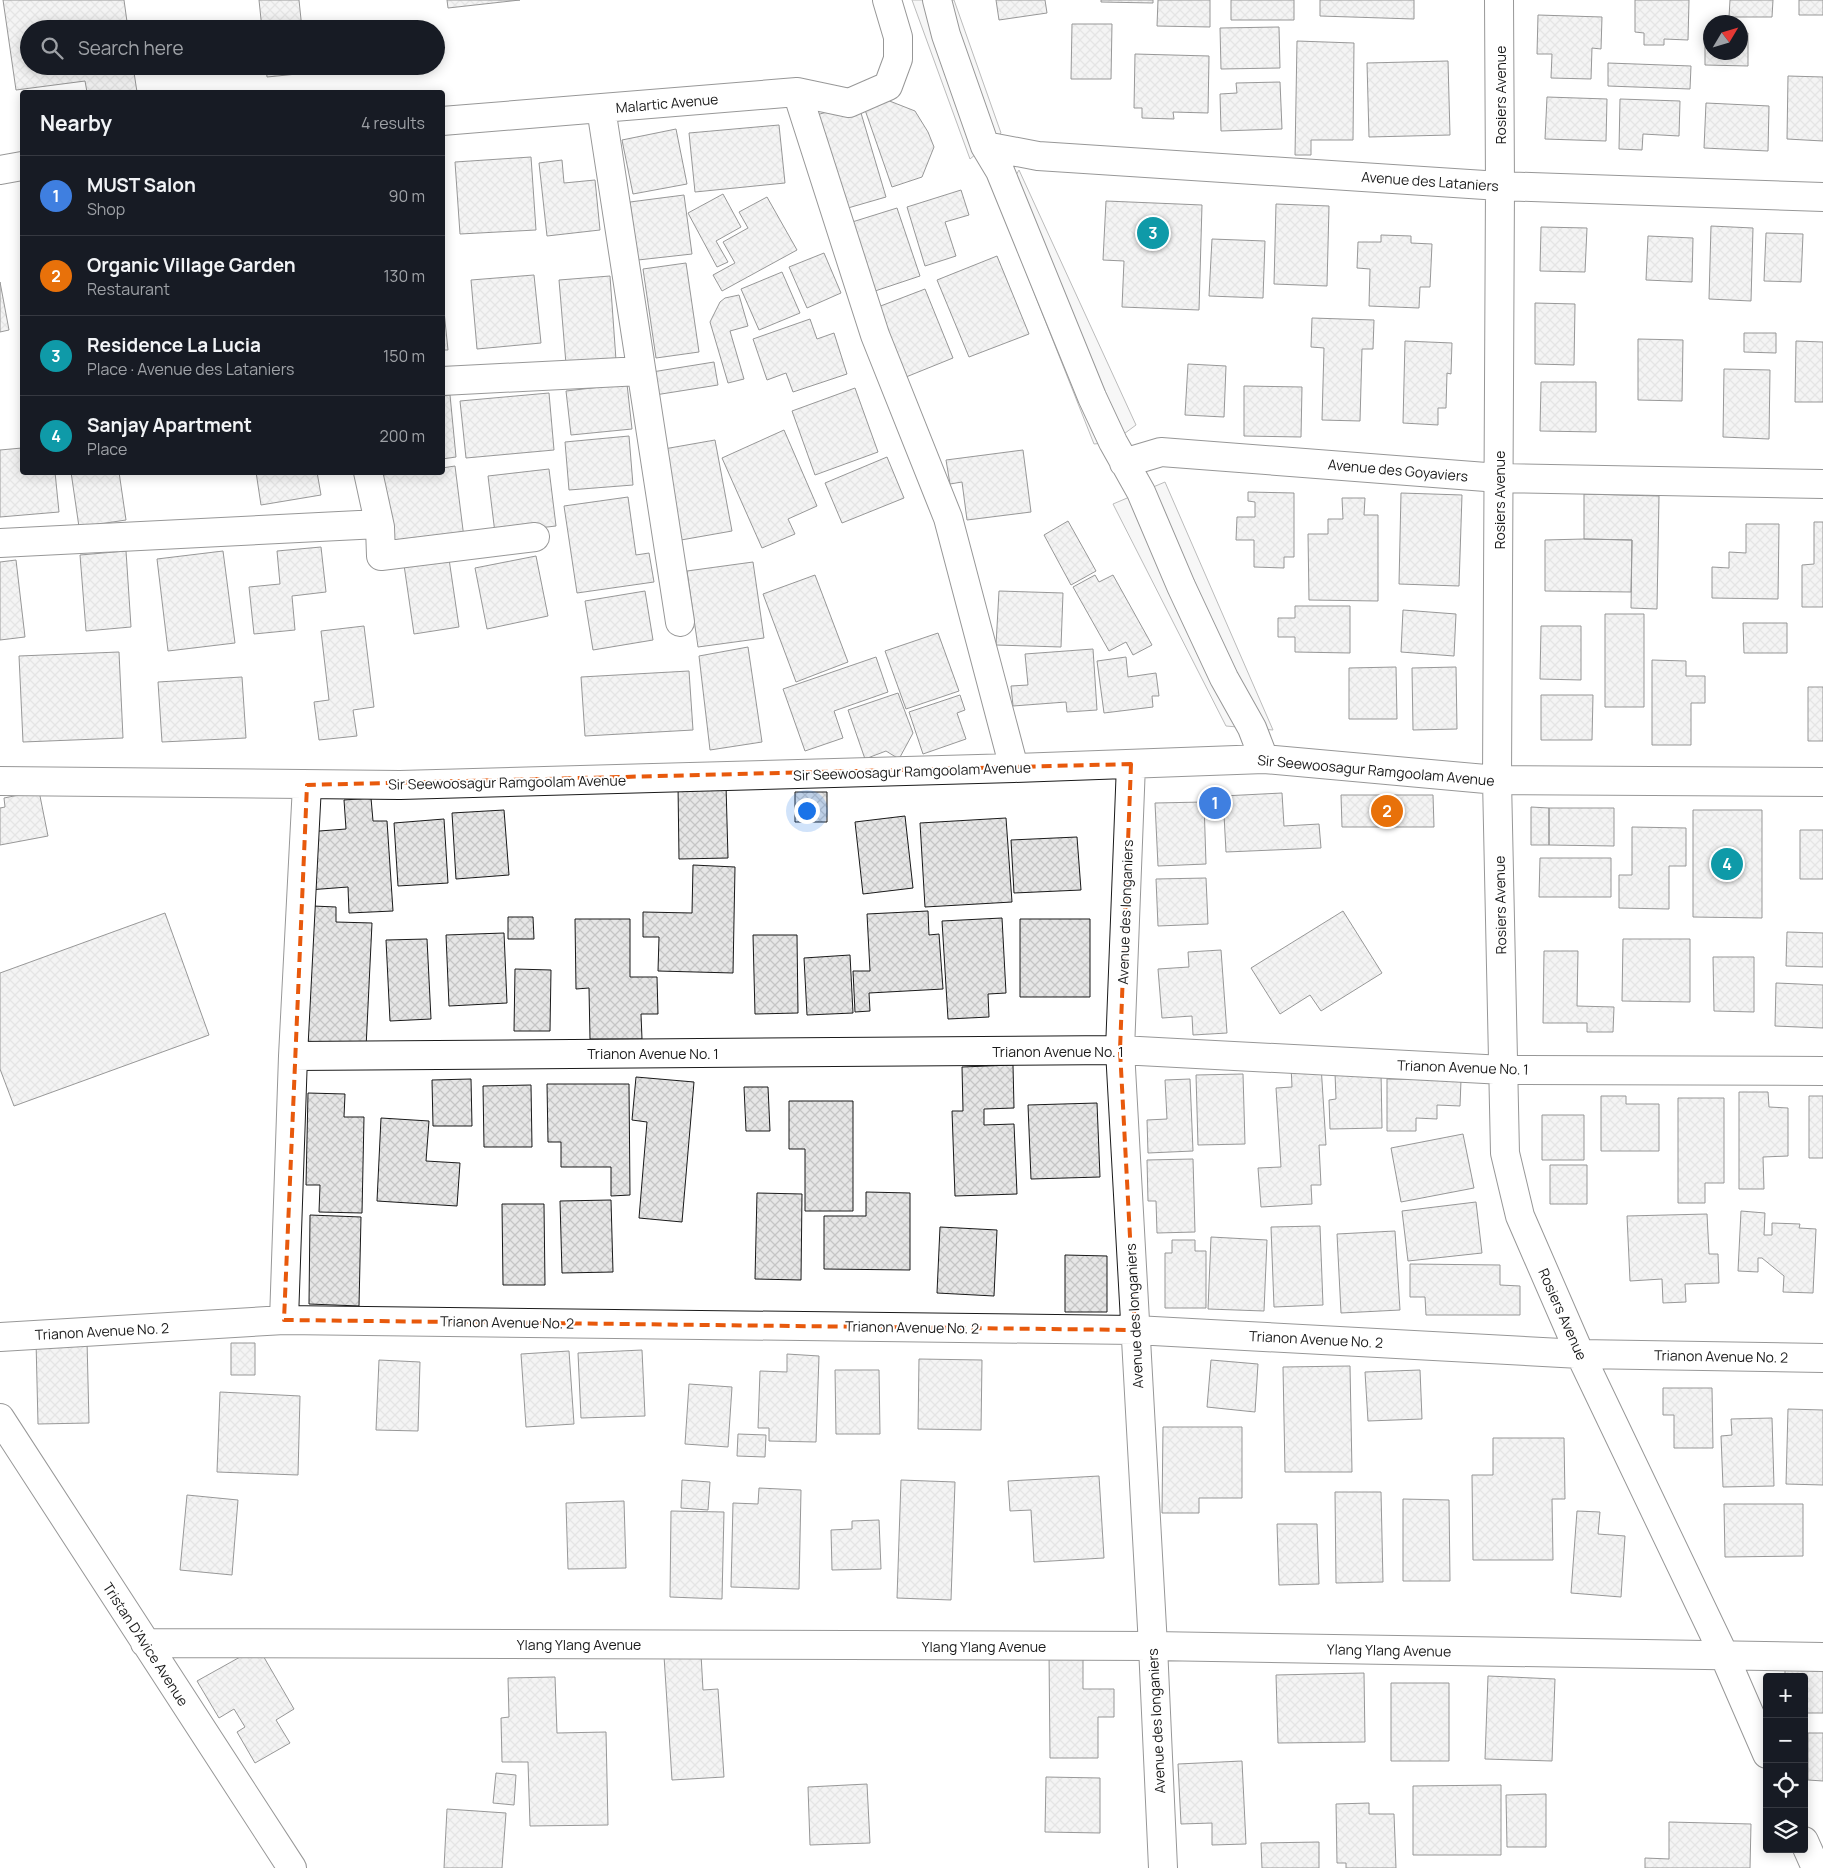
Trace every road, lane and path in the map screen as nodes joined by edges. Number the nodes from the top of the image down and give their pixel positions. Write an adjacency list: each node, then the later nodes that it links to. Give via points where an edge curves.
1 (886, 0): 4 (street, Malartic Avenue, via 898,37 898,59 888,86 849,103)
2 (937, 0): 7 (street, via 946,35)
3 (1499, 0): 12 (street, Rosiers Avenue)
4 (797, 92): 5 (street, Malartic Avenue); 26 (street, via 875,335 948,518)
5 (601, 108): 6 (street, Malartic Avenue); 14 (street)
6 (445, 121)
7 (986, 146): 8 (street, Avenue des Lataniers); 11 (street)
8 (1038, 156): 11 (street); 12 (street, Avenue des Lataniers)
9 (20, 166): 10 (street)
10 (0, 170)
11 (1000, 171): 16 (street, via 1092,397)
12 (1500, 186): 13 (street, Avenue des Lataniers); 18 (street, Rosiers Avenue)
13 (1823, 197)
14 (641, 371): 15 (street); 23 (street)
15 (445, 380)
16 (1124, 463): 18 (street, Avenue des Goyaviers, via 1161,452); 24 (street, via 1141,492 1181,586 1224,678 1252,728)
17 (369, 475): 20 (street)
18 (1499, 478): 19 (street, Avenue des Goyaviers); 27 (street, Rosiers Avenue)
19 (1823, 484)
20 (379, 524): 21 (street, via 382,556); 22 (street)
21 (535, 537)
22 (0, 543)
23 (680, 622)
24 (1264, 759): 25 (street, Sir Seewoosagur Ramgoolam Avenue); 27 (street, Sir Seewoosagur Ramgoolam Avenue)
25 (1131, 764): 26 (street, Sir Seewoosagur Ramgoolam Avenue); 31 (street, Avenue des longaniers)
26 (1014, 768): 30 (street, Sir Seewoosagur Ramgoolam Avenue)
27 (1497, 780): 29 (street, Sir Seewoosagur Ramgoolam Avenue); 33 (street, Rosiers Avenue)
28 (0, 781): 30 (street, Sir Seewoosagur Ramgoolam Avenue)
29 (1823, 782)
30 (307, 785): 32 (street)
31 (1120, 1050): 32 (street, Trianon Avenue No. 1); 33 (street, Trianon Avenue No. 1); 36 (street, Avenue des longaniers)
32 (293, 1056): 35 (street)
33 (1504, 1070): 34 (street, Trianon Avenue No. 1); 38 (street, Rosiers Avenue, via 1505,1153 1520,1216)
34 (1823, 1071)
35 (284, 1320): 36 (street, Trianon Avenue No. 2); 37 (street, Trianon Avenue No. 2)
36 (1135, 1330): 38 (street, Trianon Avenue No. 2); 42 (street, Avenue des longaniers)
37 (0, 1337)
38 (1580, 1354): 39 (street, Trianon Avenue No. 2); 43 (street, Rosiers Avenue)
39 (1823, 1358)
40 (0, 1418): 41 (street, Tristan D'Avice Avenue)
41 (145, 1643): 42 (street, Ylang Ylang Avenue); 47 (street, Tristan D'Avice Avenue)
42 (1153, 1646): 43 (street, Ylang Ylang Avenue); 48 (street, Avenue des longaniers)
43 (1724, 1655): 44 (street, Ylang Ylang Avenue); 45 (street, Rosiers Avenue)
44 (1823, 1657)
45 (1763, 1745)
46 (1808, 1850): 49 (street)
47 (292, 1868)
48 (1163, 1868)
49 (1816, 1868)

